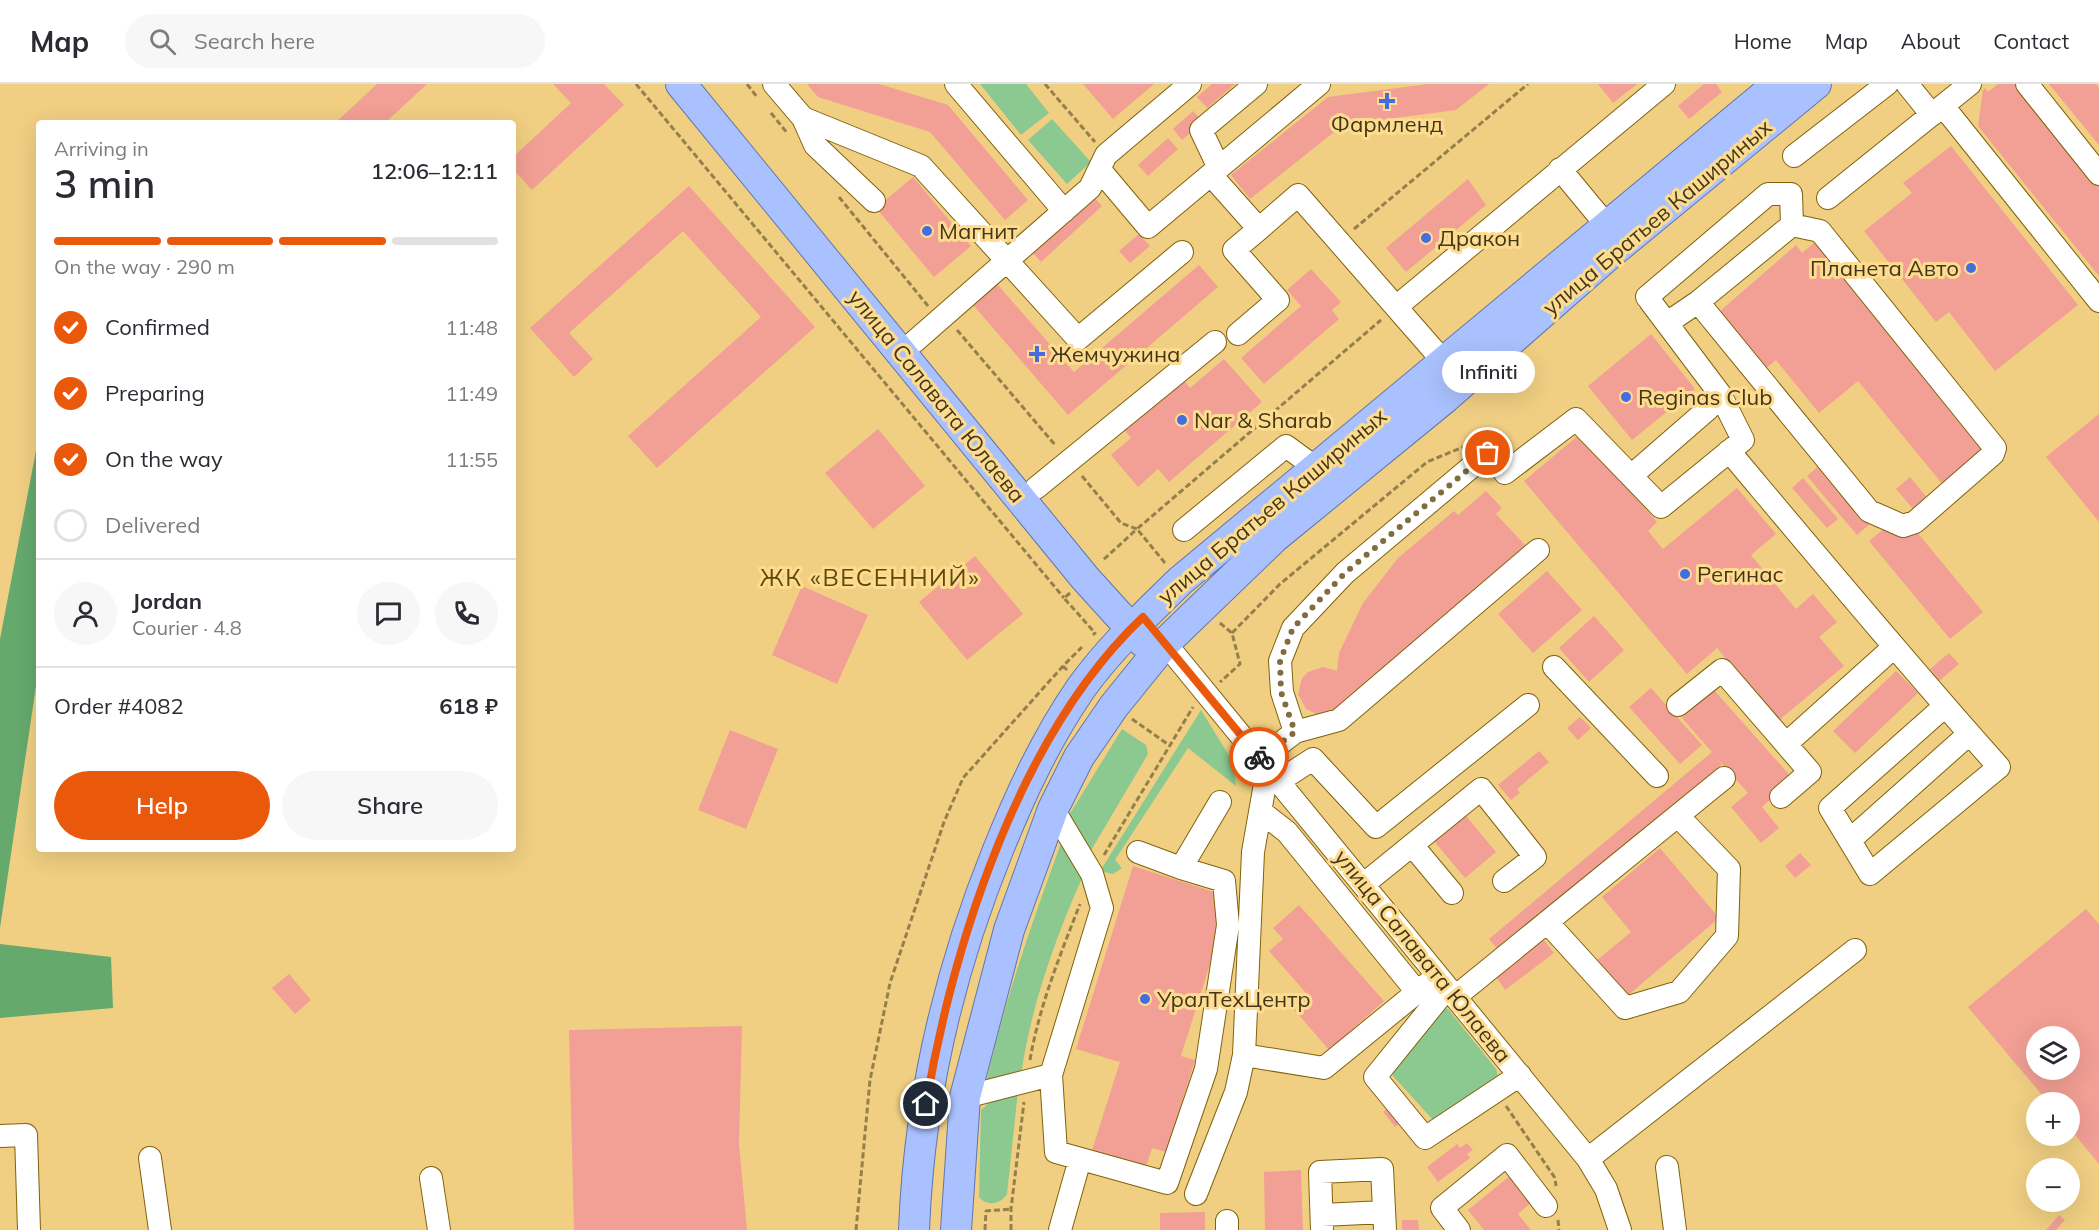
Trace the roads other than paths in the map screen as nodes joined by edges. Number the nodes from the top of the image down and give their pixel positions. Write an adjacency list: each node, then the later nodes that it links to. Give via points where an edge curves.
1 (681, 84): 48 (main road, улица Салавата Юлаева, via 1085,578)
2 (705, 84): 35 (main road, улица Салавата Юлаева)
3 (774, 84): 16 (street)
4 (956, 84): 24 (street)
5 (1190, 84): 18 (street)
6 (1256, 84): 20 (street, via 1201,130)
7 (1319, 84): 20 (street)
8 (1664, 84): 19 (street)
9 (1816, 84): 41 (main road, улица Братьев Кашириных, via 1612,252 1445,398)
10 (1887, 84): 17 (street)
11 (1907, 84): 15 (street)
12 (1970, 84): 15 (street)
13 (2027, 84): 21 (street)
14 (1766, 88): 26 (main road, улица Братьев Кашириных)
15 (1937, 111): 22 (street); 30 (street)
16 (803, 118): 23 (street, via 815,146); 29 (street, via 921,166)
17 (1794, 156)
18 (1103, 162): 20 (street, via 1148,227); 24 (street, via 1090,189)
19 (1560, 169): 26 (street); 32 (street)
20 (1215, 172): 27 (street)
21 (2099, 174)
22 (1828, 198)
23 (874, 201)
24 (1064, 211): 29 (street)
25 (1792, 225): 31 (street); 31 (street, via 1820,231 1995,448 1993,454 1915,522 1903,526 1869,511); 33 (street, via 1791,194 1768,194 1648,299)
26 (1608, 227): 37 (main road, улица Братьев Кашириных)
27 (1259, 229): 32 (street, via 1298,195); 34 (street, via 1234,250 1278,300)
28 (1182, 252): 29 (street, via 1078,339)
29 (1006, 260): 35 (street)
30 (2099, 301)
31 (1698, 302): 33 (street)
32 (1396, 307): 37 (street)
33 (1666, 323): 40 (street, via 1720,394 1743,440)
34 (1238, 334)
35 (914, 342): 45 (main road, улица Салавата Юлаева)
36 (1215, 342): 45 (street)
37 (1444, 362): 41 (main road, улица Братьев Кашириных)
38 (1708, 409): 44 (street)
39 (1478, 449): 55 (street, via 1345,573 1293,628 1280,661 1281,692)
40 (1729, 451): 44 (street, via 1661,507); 49 (street)
41 (1351, 457): 42 (main road, улица Братьев Кашириных); 50 (main road, улица Братьев Кашириных)
42 (1316, 468): 46 (street, via 1286,446); 48 (main road, улица Братьев Кашириных, via 1179,581)
43 (1505, 473): 44 (street, via 1576,419)
44 (1631, 476)
45 (1036, 488): 48 (main road, улица Салавата Юлаева, via 1099,564)
46 (1184, 530)
47 (1538, 550): 55 (street, via 1339,720)
48 (1137, 623): 50 (main road, улица Салавата Юлаева); 94 (main road, улица Братьев Кашириных, via 1082,688 1042,751 974,909 937,1038 922,1125)
49 (1894, 647): 54 (street); 57 (street)
50 (1161, 649): 58 (street, улица Салавата Юлаева, via 1208,693); 63 (main road, улица Братьев Кашириных, via 1114,706 1079,758)
51 (1554, 667): 59 (street)
52 (1528, 705): 58 (street, via 1376,827 1312,759)
53 (1678, 705): 57 (street, via 1722,670)
54 (1944, 706): 56 (street); 66 (street, via 1830,808)
55 (1295, 732): 58 (street)
56 (1969, 734): 66 (street); 66 (street, via 1999,767 1870,874)
57 (1786, 744): 61 (street, via 1810,772)
58 (1269, 769): 64 (street); 71 (street, улица Салавата Юлаева)
59 (1657, 776)
60 (1724, 778): 65 (street)
61 (1781, 797)
62 (1220, 802): 69 (street)
63 (1053, 809): 78 (street, via 1092,874 1102,908); 80 (main road, улица Братьев Кашириных, via 1009,930)
64 (1260, 811): 76 (street, via 1287,832); 77 (street, via 1253,852)
65 (1678, 816): 73 (street); 73 (street, via 1729,869 1727,936 1679,992 1625,1008)
66 (1850, 840)
67 (1412, 845): 70 (street, via 1481,789 1535,857); 71 (street); 72 (street)
68 (1138, 852): 69 (street)
69 (1181, 868): 83 (street, via 1224,882 1228,925 1206,1069 1167,1183)
70 (1504, 881)
71 (1364, 884): 75 (street, улица Салавата Юлаева)
72 (1452, 893)
73 (1547, 922): 75 (street)
74 (1855, 950): 84 (street)
75 (1446, 987): 76 (street); 79 (street, улица Салавата Юлаева); 79 (street, via 1375,1077 1425,1138)
76 (1417, 993): 77 (street, via 1324,1068)
77 (1244, 1055): 87 (street, via 1236,1092)
78 (1051, 1075): 80 (street); 83 (street, via 1056,1152)
79 (1520, 1075): 84 (street, улица Салавата Юлаева)
80 (965, 1097): 95 (main road, улица Братьев Кашириных)
81 (0, 1136): 91 (street, via 26,1135)
82 (150, 1158): 92 (street)
83 (1080, 1159): 96 (street)
84 (1588, 1159): 98 (street, улица Салавата Юлаева, via 1606,1189)
85 (1667, 1167): 99 (street)
86 (431, 1178): 93 (street)
87 (1196, 1194)
88 (1546, 1206): 97 (street, via 1507,1155 1442,1208)
89 (1384, 1221): 90 (street); 90 (street, via 1382,1169 1320,1172)
90 (1322, 1222)
91 (29, 1230)
92 (160, 1230)
93 (439, 1230)
94 (914, 1230)
95 (956, 1230)
96 (1060, 1230)
97 (1459, 1230)
98 (1620, 1230)
99 (1675, 1230)

